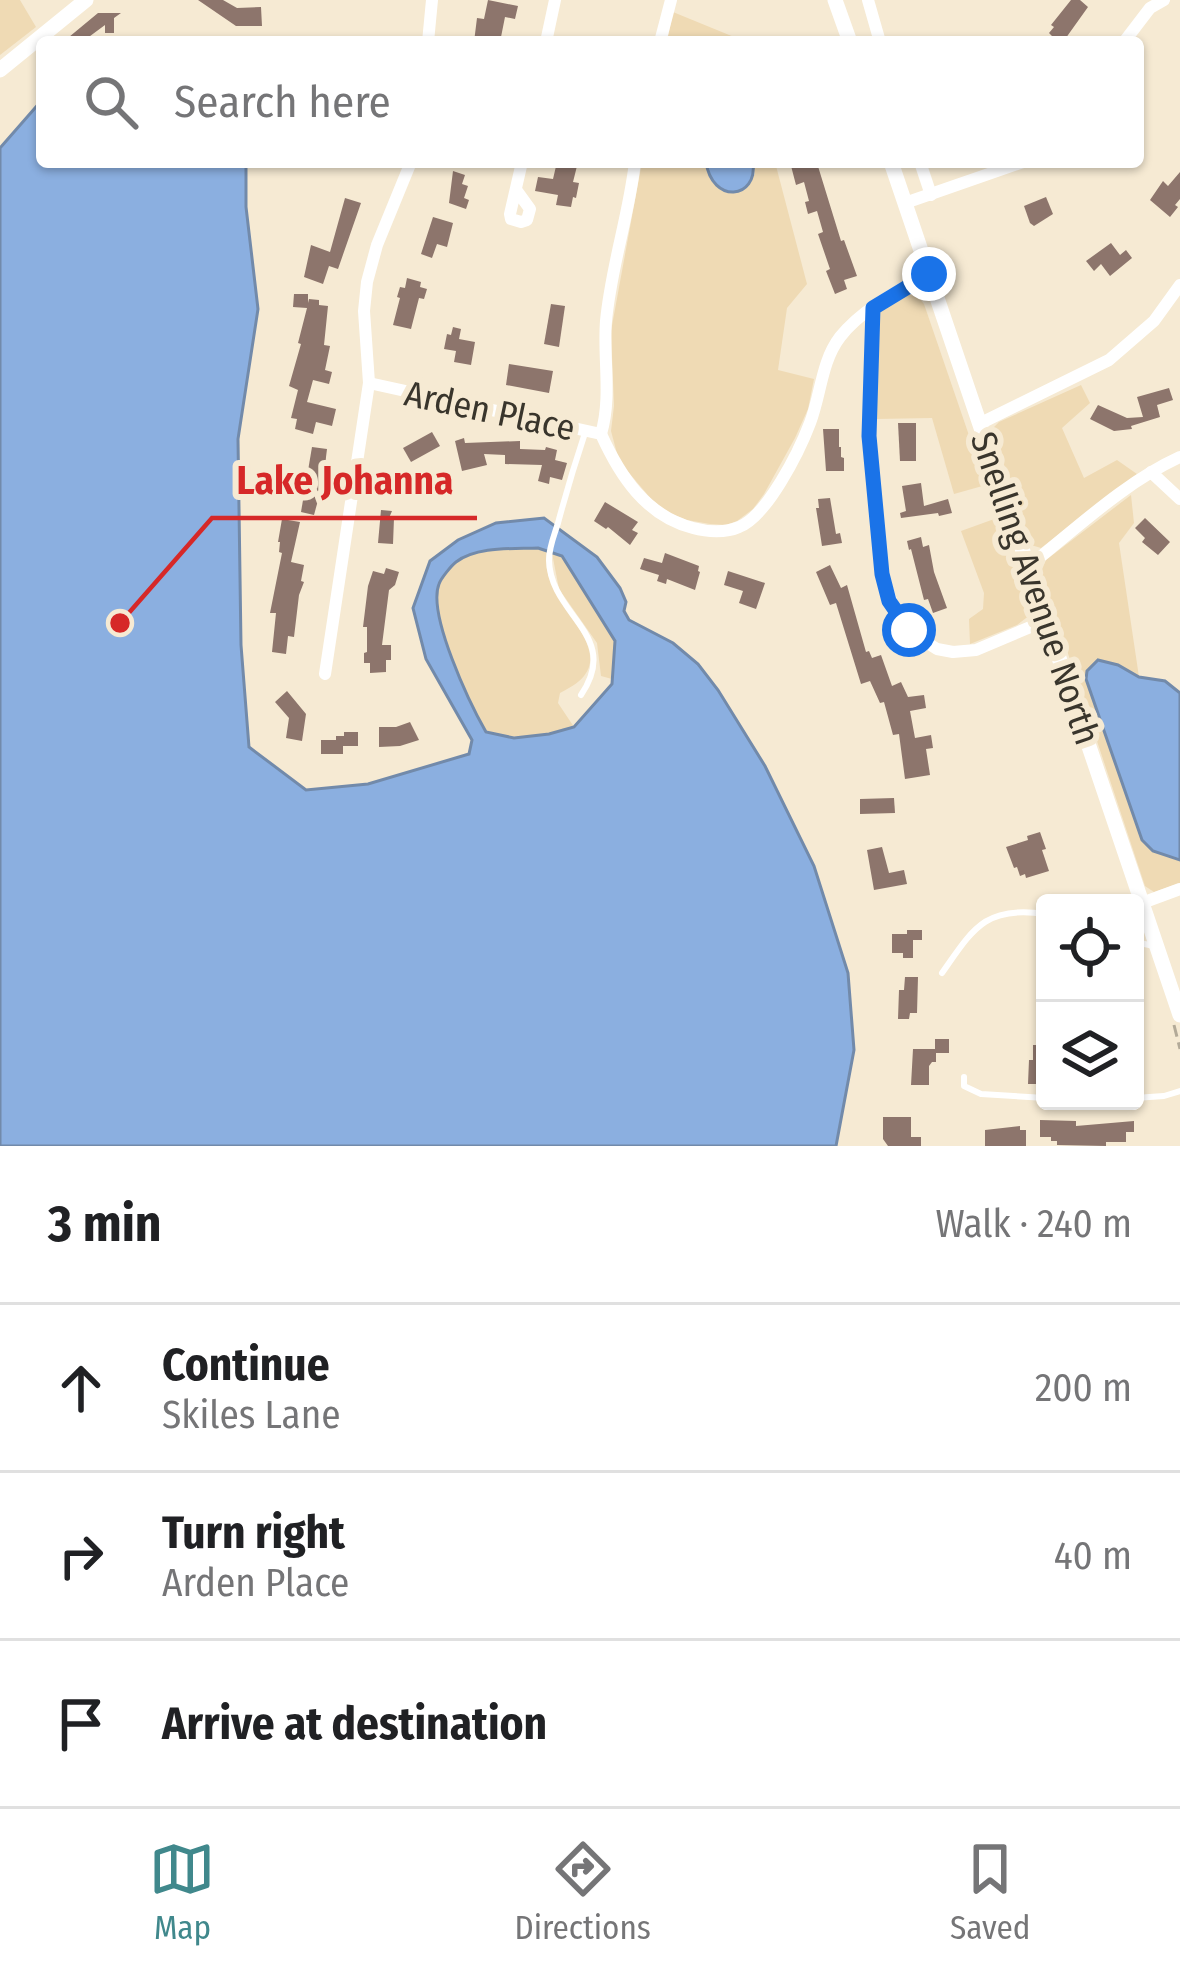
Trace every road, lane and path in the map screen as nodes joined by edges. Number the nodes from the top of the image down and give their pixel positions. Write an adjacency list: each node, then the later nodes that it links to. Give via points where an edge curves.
1 (86, 0): 8 (street)
2 (432, 0): 9 (street)
3 (555, 0): 10 (street)
4 (671, 0): 11 (street)
5 (835, 0): 12 (street)
6 (868, 0): 13 (street)
7 (1164, 0): 14 (street)
8 (42, 36)
9 (429, 36)
10 (547, 36)
11 (662, 36)
12 (848, 36)
13 (878, 36)
14 (1129, 36)
15 (36, 41): 16 (street)
16 (0, 70)
17 (409, 168): 29 (street, via 367,282)
18 (521, 168): 23 (street)
19 (634, 168): 31 (street, via 607,317 607,412)
20 (893, 168): 25 (street, Snelling Avenue North)
21 (922, 168): 24 (street)
22 (1006, 168): 24 (street)
23 (517, 190)
24 (931, 195): 25 (street)
25 (905, 203): 26 (street, Snelling Avenue North)
26 (929, 274): 28 (street, Arden Place); 30 (street, Snelling Avenue North)
27 (1180, 284): 30 (street, via 1154,321 1109,360)
28 (873, 308): 31 (street, Arden Place, via 837,340 796,452 757,515 740,527 700,530 669,519 618,470); 36 (street, via 869,436 882,574 895,612 918,637 952,652)
29 (369, 383): 31 (street, Arden Place); 37 (street)
30 (981, 423): 35 (street, Snelling Avenue North)
31 (594, 432): 38 (lane, via 549,553 550,580 595,654)
32 (1180, 457): 33 (street)
33 (1151, 472): 34 (street); 35 (street)
34 (1180, 500)
35 (1029, 566): 36 (street, Snelling Avenue North)
36 (1047, 620): 40 (street, Snelling Avenue North)
37 (325, 674)
38 (581, 695)
39 (1180, 890): 41 (street)
40 (1139, 894)
41 (1144, 902)
42 (1144, 909): 45 (street, Snelling Avenue North)
43 (1036, 913): 46 (lane, via 994,916 970,933)
44 (1144, 944): 45 (lane)
45 (1157, 947): 47 (street, Snelling Avenue North)
46 (942, 973)
47 (1180, 1015)
48 (964, 1077): 50 (lane, via 964,1086 981,1094)
49 (1180, 1091): 51 (lane)
50 (1036, 1097)
51 (1144, 1097)

